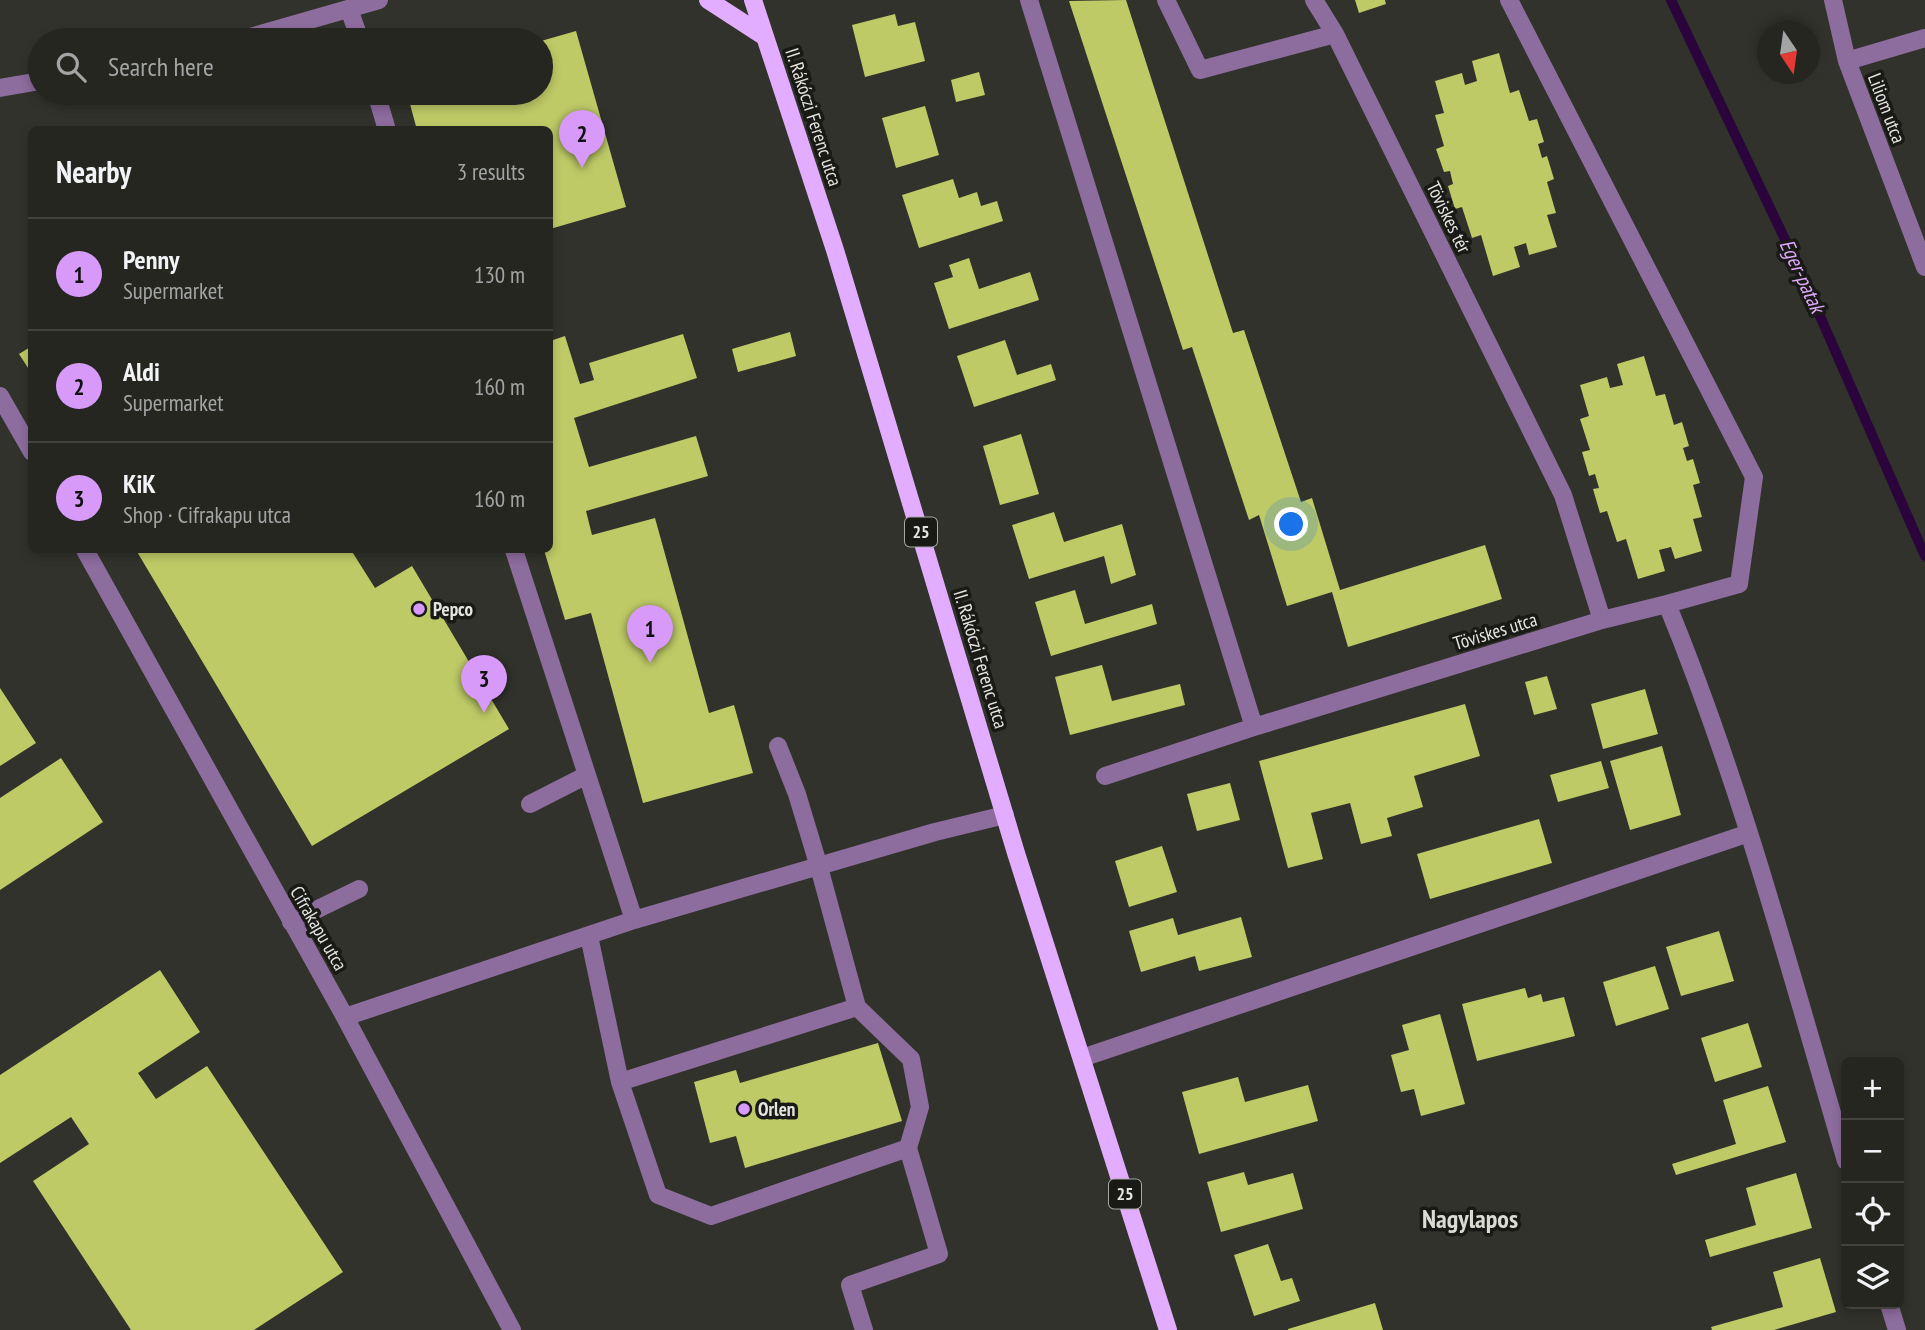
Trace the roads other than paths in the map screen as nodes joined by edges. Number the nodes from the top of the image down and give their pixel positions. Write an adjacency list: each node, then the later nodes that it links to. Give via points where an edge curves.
1 (379, 0): 9 (street)
2 (708, 0): 13 (main road)
3 (753, 0): 13 (main road, II. Rákóczi Ferenc utca / 25)
4 (1029, 0): 28 (street)
5 (1166, 0): 12 (street, via 1200,70)
6 (1314, 0): 12 (street, Töviskes tér)
7 (1509, 0): 26 (street, Töviskes utca, via 1754,477 1739,584)
8 (1833, 0): 15 (street, Liliom utca)
9 (349, 9): 10 (street); 11 (street)
10 (282, 28)
11 (356, 28)
12 (1335, 34): 27 (street, Töviskes tér, via 1563,495)
13 (765, 37): 33 (main road, II. Rákóczi Ferenc utca / 25, via 835,250)
14 (1925, 38): 15 (street)
15 (1847, 61): 20 (street, Liliom utca)
16 (28, 83): 17 (street)
17 (0, 88)
18 (380, 105): 19 (street)
19 (386, 126)
20 (1925, 267)
21 (0, 396): 22 (street)
22 (6, 421): 23 (street)
23 (28, 447)
24 (87, 553): 38 (street, Cifrakapu utca)
25 (515, 553): 30 (street)
26 (1667, 604): 27 (street, Töviskes utca); 34 (street)
27 (1602, 620): 28 (street, Töviskes utca)
28 (1254, 726): 31 (street, Töviskes utca)
29 (778, 746): 35 (street)
30 (587, 775): 32 (street); 37 (street)
31 (1105, 776)
32 (530, 804)
33 (1005, 814): 35 (street); 42 (main road, II. Rákóczi Ferenc utca / 25)
34 (1749, 833): 42 (street); 44 (street)
35 (819, 867): 37 (street); 40 (street)
36 (359, 888): 38 (street)
37 (634, 920): 39 (street)
38 (291, 922): 41 (street, Cifrakapu utca)
39 (589, 936): 41 (street); 43 (street)
40 (857, 1007): 43 (street); 45 (street, via 911,1059 920,1107)
41 (345, 1017): 48 (street, Cifrakapu utca)
42 (1082, 1058): 49 (main road, II. Rákóczi Ferenc utca / 25)
43 (620, 1082): 45 (street, via 658,1195 711,1216)
44 (1841, 1144)
45 (908, 1148): 47 (street, via 939,1254 850,1285)
46 (1891, 1309): 50 (street)
47 (858, 1328)
48 (512, 1330)
49 (1168, 1330)
50 (1897, 1330)

